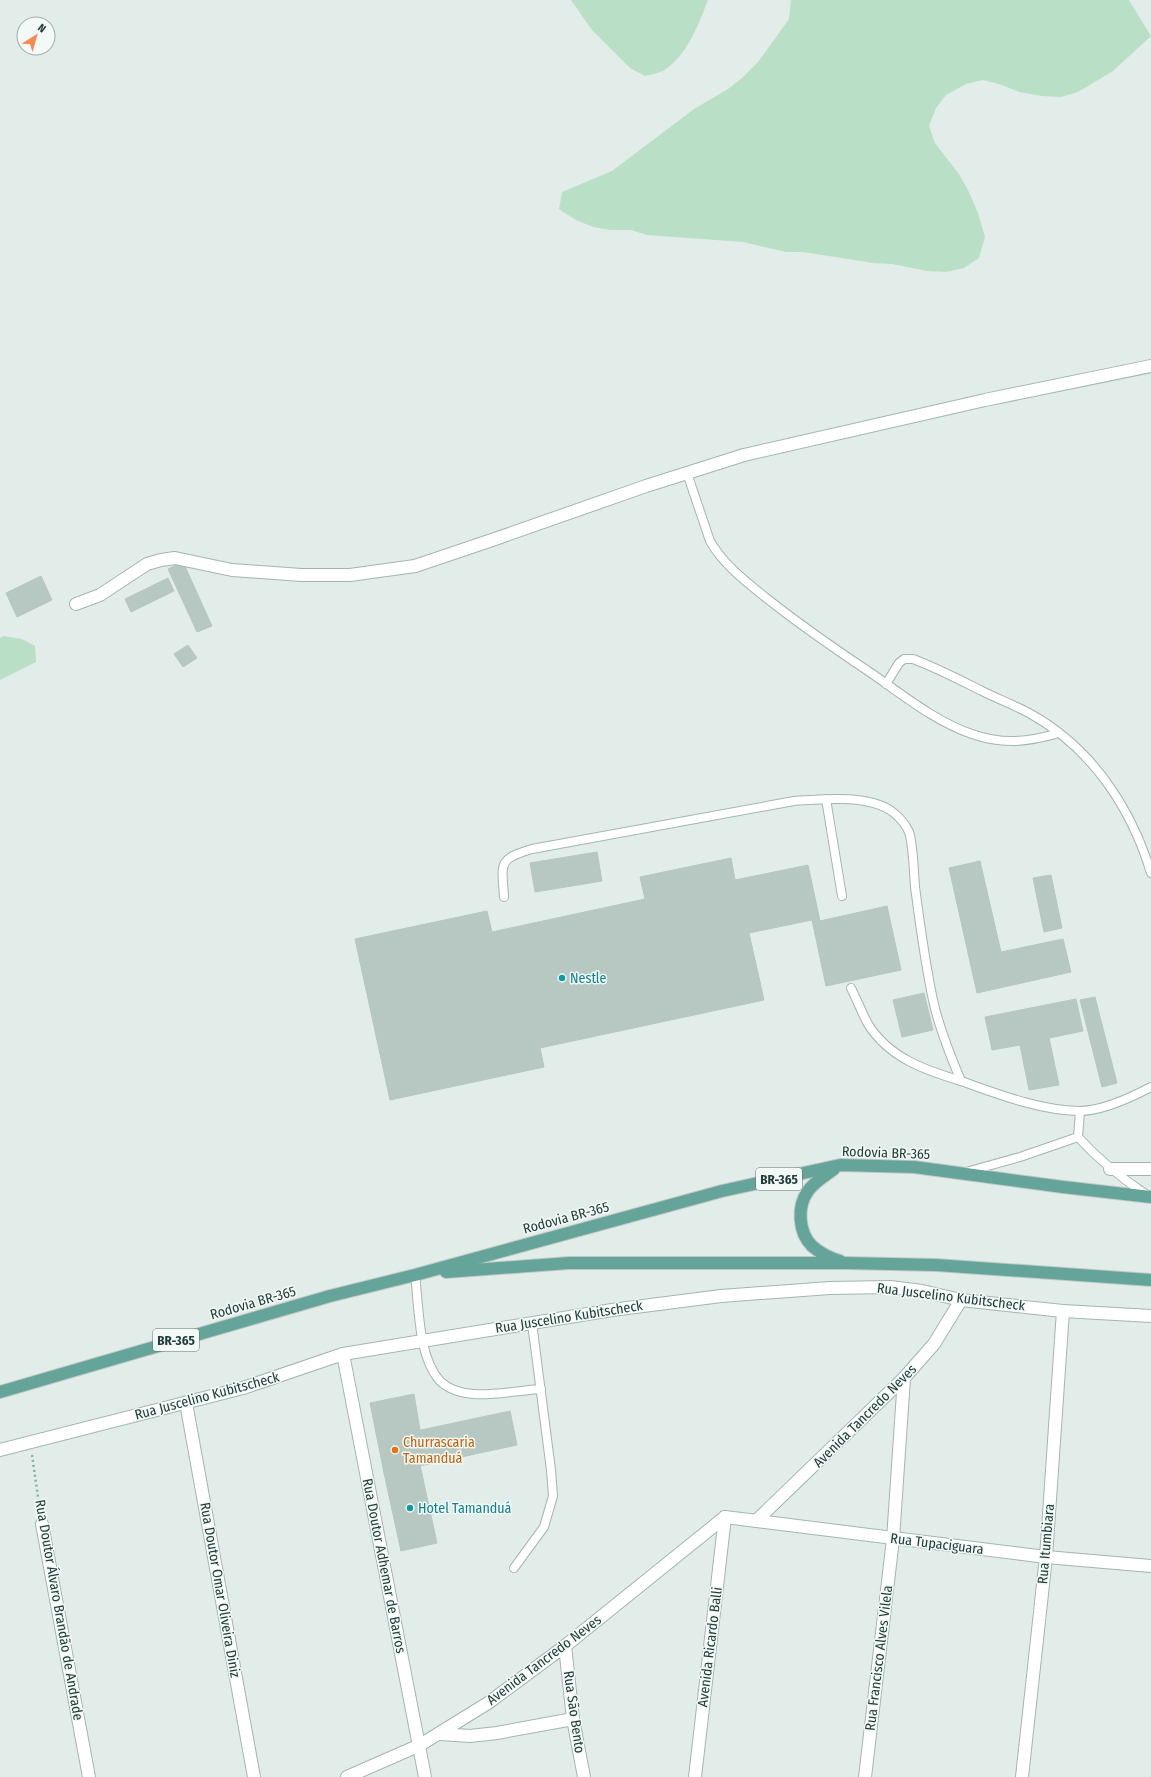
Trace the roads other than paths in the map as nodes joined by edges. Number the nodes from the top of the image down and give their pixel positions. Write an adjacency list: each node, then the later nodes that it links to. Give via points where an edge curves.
1 (1151, 366): 2 (street, via 744,454)
2 (687, 473): 3 (street, via 415,566 350,574 301,575 232,570 175,558 147,564 100,595); 4 (lane, via 710,541 726,563 800,624)
3 (76, 604)
4 (886, 684): 5 (lane, via 939,719 973,734 1004,741 1023,741); 5 (lane, via 904,659 913,660 1030,714)
5 (1059, 733): 7 (lane, via 1079,749 1103,776 1123,806)
6 (826, 799): 8 (lane); 9 (lane, via 794,801 515,854 504,863); 11 (lane, via 877,804 902,820 909,833 933,1001 947,1048)
7 (1151, 873)
8 (842, 896)
9 (504, 897)
10 (852, 988): 11 (lane, via 868,1024 884,1043 904,1059 925,1070)
11 (961, 1081): 13 (lane, via 1010,1098)
12 (1151, 1087): 13 (lane, via 1135,1095)
13 (1080, 1111): 14 (lane)
14 (1078, 1137): 16 (lane); 18 (lane)
15 (840, 1165): 18 (main road, Rodovia BR-365 / BR-365, via 914,1167); 20 (main road, BR-365, via 808,1190 802,1201 800,1216 802,1228 811,1245 830,1258); 21 (main road, Rodovia BR-365 / BR-365, via 722,1191)
16 (1110, 1169): 17 (street); 19 (lane)
17 (1151, 1169)
18 (963, 1173): 19 (main road, Rodovia BR-365 / BR-365)
19 (1151, 1197)
20 (846, 1263): 21 (main road, BR-365, via 569,1263); 22 (main road, BR-365, via 936,1265)
21 (415, 1275): 27 (lane); 31 (main road, Rodovia BR-365 / BR-365, via 330,1296)
22 (1151, 1280)
23 (961, 1300): 24 (street, Rua Juscelino Kubitscheck); 26 (street, Rua Juscelino Kubitscheck, via 890,1287 830,1288 713,1297); 29 (street, Avenida Tancredo Neves, via 934,1344)
24 (1063, 1310): 25 (street, Rua Juscelino Kubitscheck); 38 (street, Rua Itumbiara)
25 (1151, 1316)
26 (532, 1323): 27 (street, Rua Juscelino Kubitscheck); 30 (lane)
27 (423, 1341): 28 (street, Rua Juscelino Kubitscheck); 30 (lane, via 432,1370 441,1382 460,1392 475,1394)
28 (343, 1354): 32 (street, Rua Juscelino Kubitscheck, via 243,1388); 44 (street, Rua Doutor Adhemar de Barros)
29 (904, 1378): 35 (street, Avenida Tancredo Neves); 37 (street, Rua Francisco Alves Vilela)
30 (540, 1388): 40 (lane, via 552,1496 544,1527)
31 (0, 1392)
32 (186, 1403): 33 (street, Rua Juscelino Kubitscheck); 46 (street, Rua Doutor Omar Oliveira Diniz)
33 (0, 1450)
34 (724, 1517): 35 (street, Rua Tupaciguara); 41 (street, Avenida Tancredo Neves); 50 (street, Avenida Ricardo Balli)
35 (756, 1521): 37 (street, Rua Tupaciguara)
36 (42, 1524): 45 (street, Rua Doutor Álvaro Brandão de Andrade)
37 (893, 1539): 38 (street, Rua Tupaciguara); 51 (street, Rua Francisco Alves Vilela)
38 (1046, 1557): 39 (street, Rua Tupaciguara); 52 (street, Rua Itumbiara)
39 (1151, 1566)
40 (514, 1568)
41 (565, 1646): 42 (street, Rua São Bento); 43 (street, Avenida Tancredo Neves, via 488,1703)
42 (573, 1719): 43 (street, via 497,1733 470,1736); 49 (street, Rua São Bento)
43 (440, 1734): 44 (street, Avenida Tancredo Neves)
44 (420, 1745): 47 (street, Avenida Tancredo Neves); 48 (street, Rua Doutor Adhemar de Barros)
45 (89, 1777)
46 (254, 1777)
47 (346, 1777)
48 (425, 1777)
49 (584, 1777)
50 (695, 1777)
51 (865, 1777)
52 (1022, 1777)

